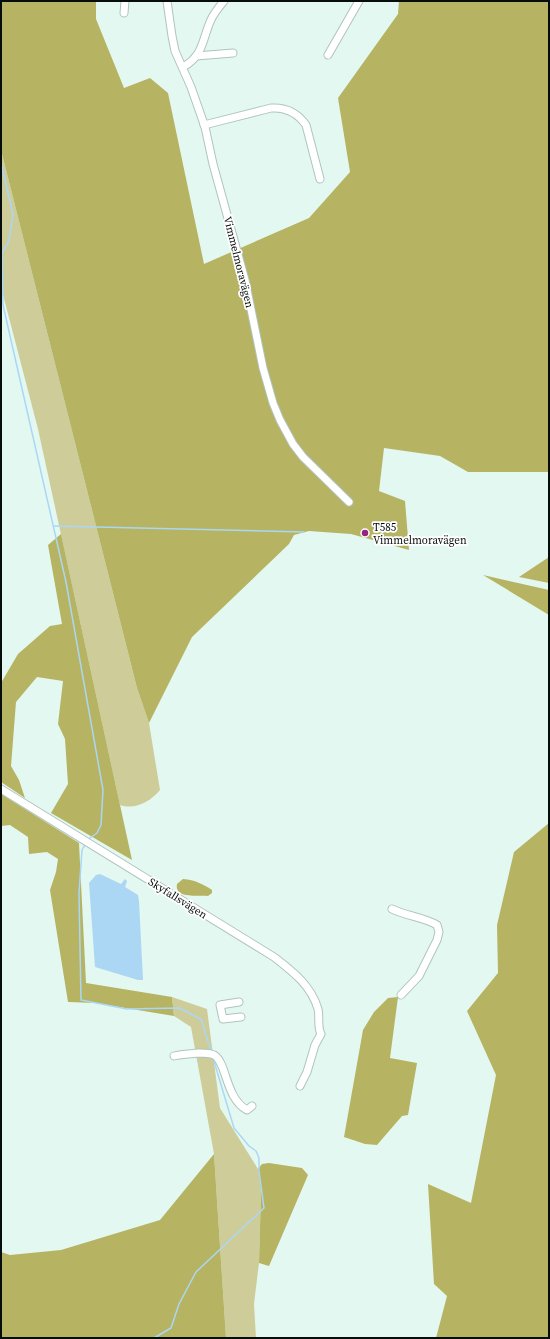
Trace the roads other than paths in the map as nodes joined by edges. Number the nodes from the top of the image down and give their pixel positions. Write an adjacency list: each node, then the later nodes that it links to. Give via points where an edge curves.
1 (125, 1): 5 (street)
2 (167, 1): 9 (street, Vimmelmoravägen, via 173,44)
3 (224, 1): 8 (street, via 212,16)
4 (359, 1): 7 (street)
5 (124, 13)
6 (233, 53): 8 (street)
7 (328, 55)
8 (196, 56): 9 (street)
9 (183, 67): 10 (street, Vimmelmoravägen)
10 (204, 125): 11 (street, via 271,108 293,112 306,125); 12 (street, Vimmelmoravägen, via 245,280 273,404 293,444)
11 (320, 179)
12 (348, 502)
13 (1, 789): 19 (street, Skyfallsvägen, via 274,957 302,980 318,1010 321,1034)
14 (392, 909): 15 (street, via 433,922 439,932 435,946 419,976)
15 (401, 995)
16 (239, 1002): 17 (street, via 220,1005 223,1019)
17 (242, 1017)
18 (174, 1056): 20 (street, via 204,1053 216,1056 236,1101 247,1110)
19 (300, 1086)
20 (252, 1106)

